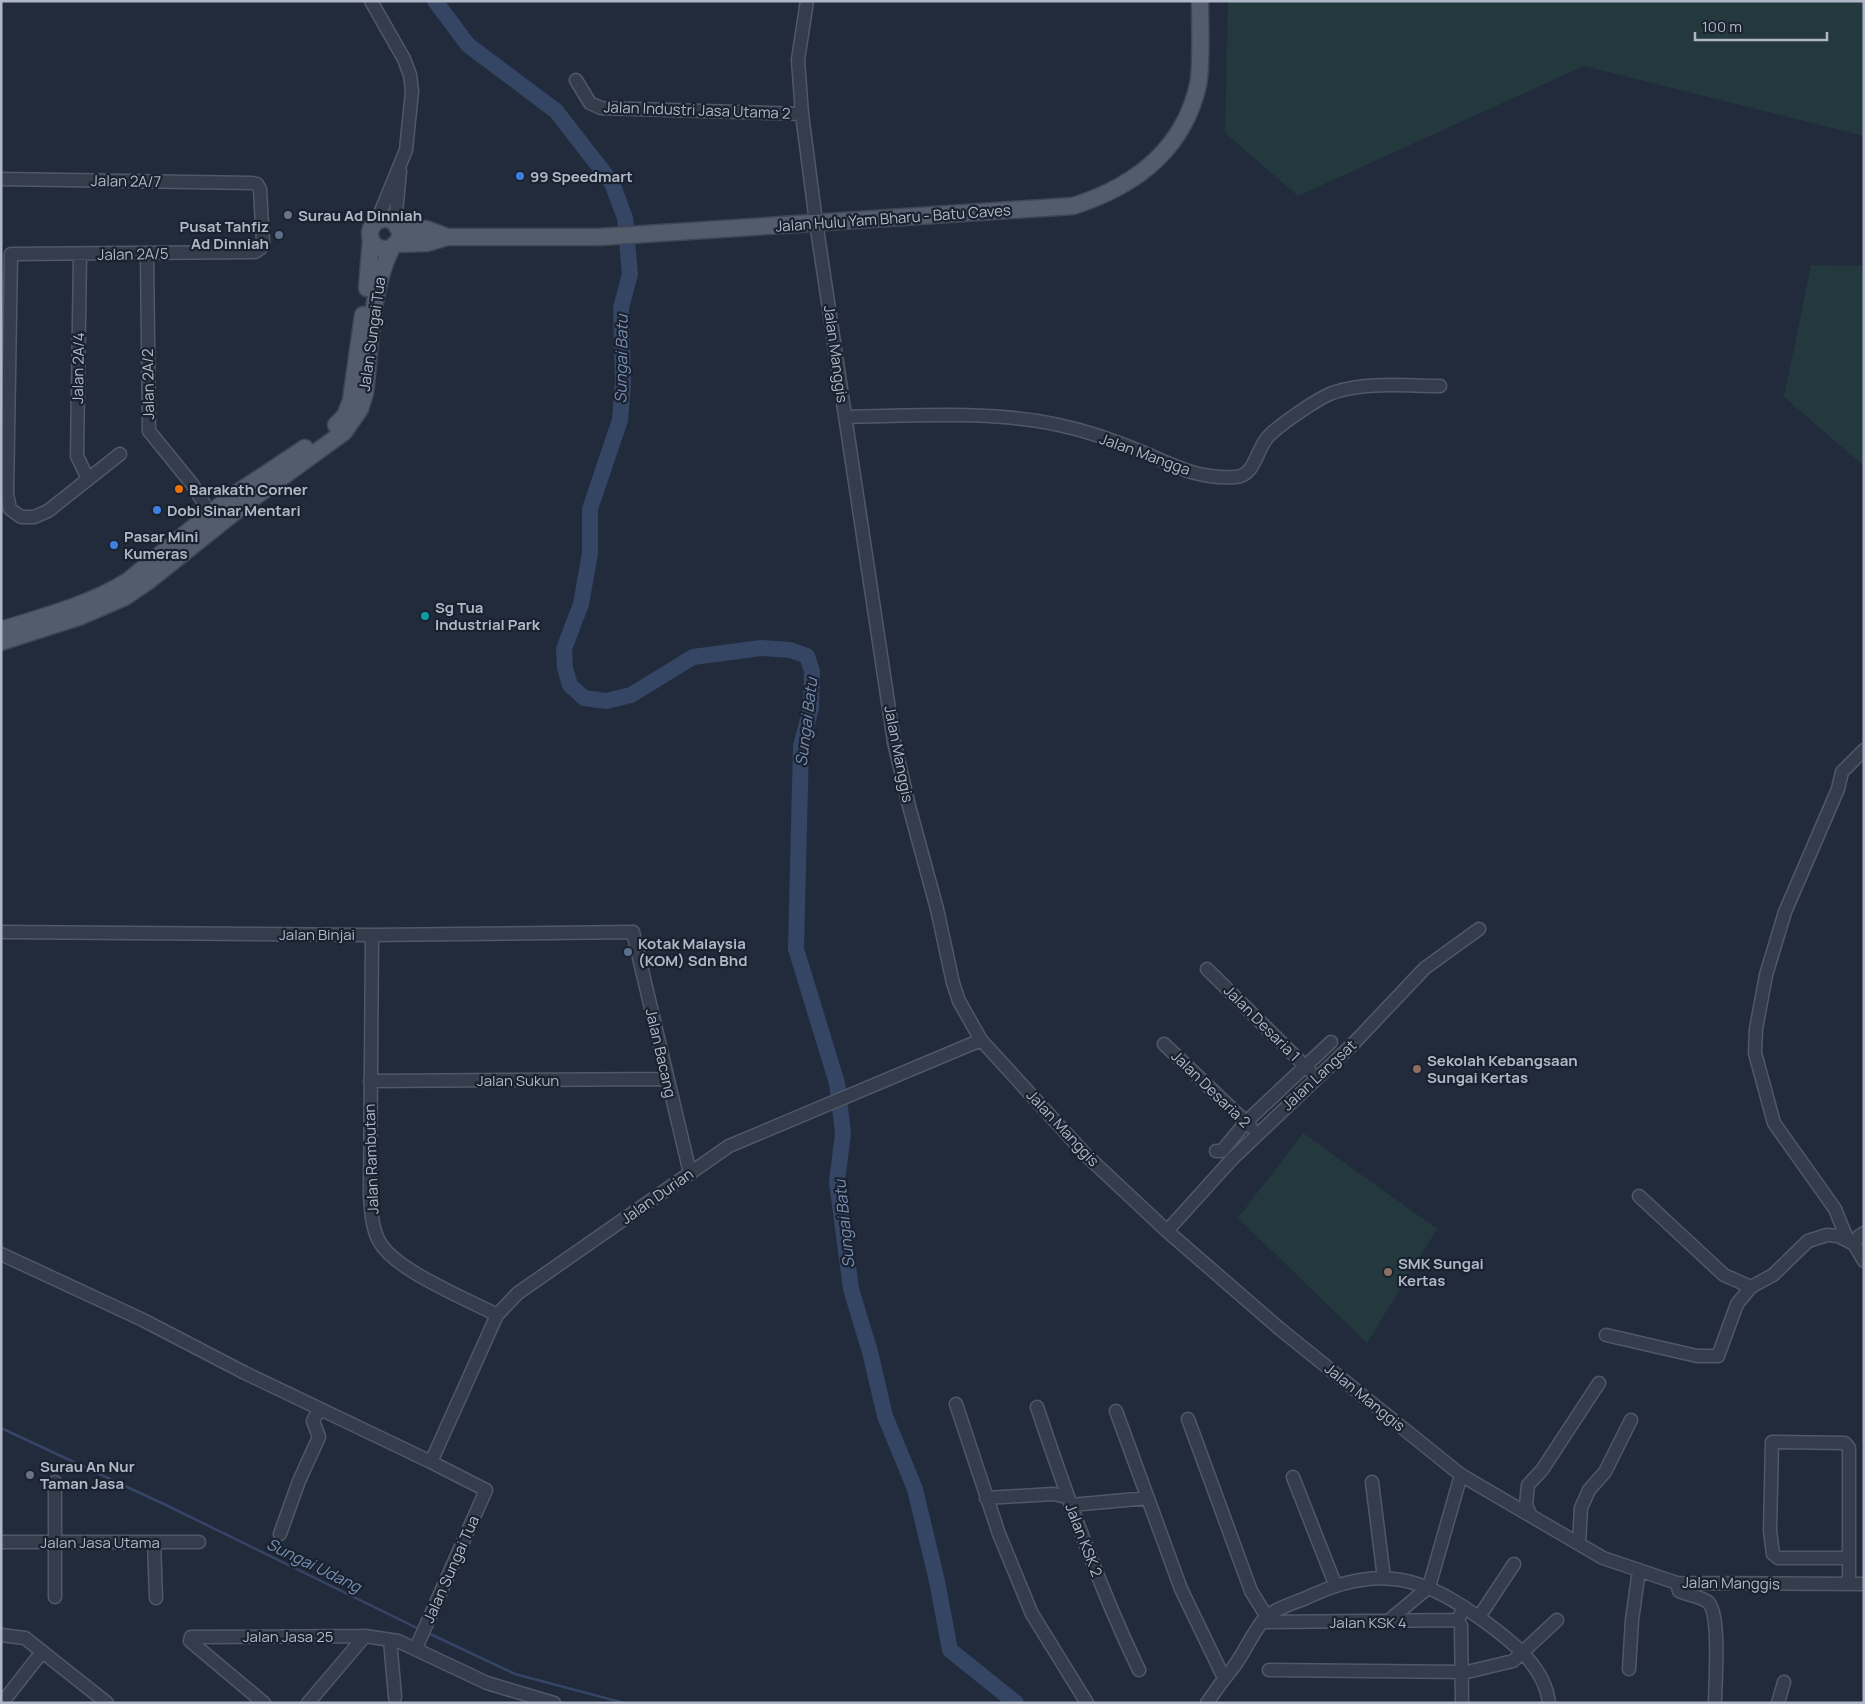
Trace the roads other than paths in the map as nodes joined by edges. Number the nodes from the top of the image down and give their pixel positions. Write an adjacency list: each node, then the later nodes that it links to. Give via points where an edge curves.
1 (372, 1): 6 (street, via 404,59 411,83 406,150)
2 (807, 1): 5 (street, Jalan Manggis, via 798,60)
3 (1200, 1): 8 (main road, Jalan Hulu Yam Bharu - Batu Caves, via 1198,84 1188,115 1174,142 1132,181 1100,198 1072,206)
4 (576, 80): 5 (street, Jalan Industri Jasa Utama 2, via 590,103 602,108)
5 (802, 114): 8 (street, Jalan Manggis)
6 (401, 164): 9 (street); 10 (street)
7 (1, 179): 14 (street, Jalan 2A/7, via 257,184 264,242)
8 (816, 222): 11 (main road, Jalan Hulu Yam Bharu - Batu Caves, via 599,237); 18 (street, Jalan Manggis)
9 (376, 223): 10 (main road, via 388,220); 12 (main road, via 370,231)
10 (396, 225): 11 (main road, Jalan Hulu Yam Bharu - Batu Caves, via 426,229); 13 (main road, via 399,236)
11 (447, 237): 13 (main road, Jalan Hulu Yam Bharu - Batu Caves, via 427,243)
12 (371, 240): 13 (main road, via 378,247); 21 (main road, Jalan Sungai Tua, via 351,400 345,416)
13 (394, 246): 21 (main road, Jalan Sungai Tua, via 382,268 378,286 365,393 360,409 344,432)
14 (255, 252): 16 (street, Jalan 2A/5)
15 (80, 254): 16 (street, Jalan 2A/5); 20 (street, Jalan 2A/4, via 77,456); 20 (street, Jalan 2A/5, via 11,254 7,500 17,516 34,517 48,511)
16 (147, 254): 21 (street, Jalan 2A/2, via 149,430)
17 (1440, 386): 18 (street, Jalan Mangga, via 1361,386 1330,394 1267,438 1251,470 1239,477 1180,470 1139,450 1061,425 1010,417)
18 (845, 417): 30 (street, Jalan Manggis, via 894,742 938,909 953,983 959,1001)
19 (120, 454): 20 (street)
20 (88, 479)
21 (219, 516): 22 (main road, Jalan Sungai Tua, via 110,592 89,602); 23 (main road, Jalan Sungai Tua, via 147,582 124,597 80,618)
22 (1, 630)
23 (1, 642)
24 (1864, 750): 44 (street, via 1842,772 1838,789 1785,912 1766,975 1755,1053 1774,1124 1835,1209)
25 (1478, 929): 34 (street, Jalan Langsat, via 1426,968)
26 (1, 932): 28 (street, Jalan Binjai)
27 (633, 932): 28 (street, Jalan Binjai); 35 (street, Jalan Bacang)
28 (372, 935): 36 (street, Jalan Rambutan)
29 (1207, 969): 33 (street, Jalan Desaria 1)
30 (981, 1040): 40 (street, Jalan Durian, via 729,1146); 42 (street, Jalan Manggis, via 1087,1156)
31 (1331, 1042): 33 (street)
32 (1164, 1044): 37 (street, Jalan Desaria 2)
33 (1305, 1066): 34 (street, Jalan Desaria 1); 37 (street)
34 (1317, 1077): 38 (street, Jalan Langsat)
35 (666, 1079): 36 (street, Jalan Sukun); 40 (street, Jalan Bacang)
36 (370, 1081): 48 (street, Jalan Rambutan, via 370,1196 380,1243 406,1268)
37 (1246, 1122): 38 (street, Jalan Desaria 2); 39 (street, via 1222,1151)
38 (1258, 1134): 42 (street, Jalan Langsat)
39 (1216, 1151)
40 (690, 1173): 48 (street, Jalan Durian, via 518,1292)
41 (1639, 1196): 47 (street, via 1724,1275)
42 (1167, 1231): 58 (street, Jalan Manggis, via 1280,1329)
43 (1864, 1233): 44 (street)
44 (1851, 1243): 46 (street); 47 (street, via 1838,1236 1817,1237 1808,1241 1773,1275)
45 (1, 1254): 53 (street, via 143,1320)
46 (1864, 1261)
47 (1751, 1287): 49 (street, via 1738,1304 1718,1356 1697,1356)
48 (497, 1315): 57 (street, Jalan Durian)
49 (1606, 1335)
50 (1599, 1382): 65 (street, via 1542,1470 1528,1485 1526,1505)
51 (956, 1404): 62 (street)
52 (1037, 1407): 64 (street, Jalan KSK 2)
53 (319, 1409): 57 (street); 66 (street, via 313,1421 319,1437)
54 (1116, 1411): 63 (street)
55 (1188, 1419): 85 (street, via 1251,1591)
56 (1631, 1420): 71 (street, via 1605,1472 1589,1490 1581,1508)
57 (431, 1462): 92 (street, Jalan Sungai Tua, via 486,1490)
58 (1461, 1475): 65 (street, Jalan Manggis); 80 (street)
59 (1293, 1477): 77 (street)
60 (55, 1482): 68 (street)
61 (1372, 1482): 75 (street)
62 (986, 1498): 64 (street, via 1053,1494); 107 (street, via 1032,1614)
63 (1148, 1498): 64 (street); 99 (street, via 1181,1589)
64 (1069, 1501): 96 (street, Jalan KSK 2)
65 (1531, 1516): 71 (street, Jalan Manggis)
66 (280, 1534)
67 (1, 1542): 68 (street, Jalan Jasa Utama)
68 (54, 1542): 69 (street, Jalan Jasa Utama); 81 (street)
69 (154, 1542): 70 (street, Jalan Jasa Utama); 82 (street)
70 (199, 1542)
71 (1579, 1544): 74 (street, Jalan Manggis, via 1603,1558)
72 (1849, 1558): 72 (street, via 1849,1448 1845,1443 1772,1442 1770,1531 1773,1554 1778,1558); 78 (street)
73 (1514, 1564): 84 (street)
74 (1640, 1570): 76 (street, Jalan Manggis); 95 (street)
75 (1384, 1578): 77 (street); 80 (street)
76 (1677, 1583): 78 (street, Jalan Manggis); 111 (street, via 1679,1591 1708,1602 1712,1608 1715,1623)
77 (1335, 1584): 85 (street)
78 (1849, 1584): 79 (street, Jalan Manggis)
79 (1864, 1584)
80 (1430, 1586): 83 (street); 88 (street)
81 (55, 1597)
82 (156, 1598)
83 (1464, 1606): 84 (street); 86 (street)
84 (1479, 1617): 94 (street)
85 (1265, 1619): 88 (street, Jalan KSK 4); 99 (street)
86 (1458, 1620): 88 (street, Jalan KSK 4); 98 (street, via 1461,1626)
87 (1557, 1620): 94 (street)
88 (1387, 1622)
89 (1, 1635): 93 (street, via 25,1638)
90 (365, 1636): 91 (street, Jalan Jasa 25); 104 (street, Jalan Jasa 25, via 191,1637 190,1641); 105 (street)
91 (390, 1640): 92 (street, Jalan Jasa 25); 101 (street)
92 (418, 1643): 106 (street, Jalan Jasa 25, via 487,1682)
93 (42, 1652): 102 (street); 103 (street)
94 (1523, 1653): 98 (street, via 1513,1661); 110 (street, via 1542,1678)
95 (1629, 1669)
96 (1139, 1670)
97 (1269, 1670): 98 (street)
98 (1461, 1672): 109 (street)
99 (1224, 1678): 108 (street)
100 (1784, 1682): 112 (street)
101 (395, 1697)
102 (2, 1703)
103 (107, 1703)
104 (264, 1703)
105 (308, 1703)
106 (554, 1703)
107 (1087, 1703)
108 (1207, 1703)
109 (1462, 1703)
110 (1549, 1703)
111 (1715, 1703)
112 (1778, 1703)

